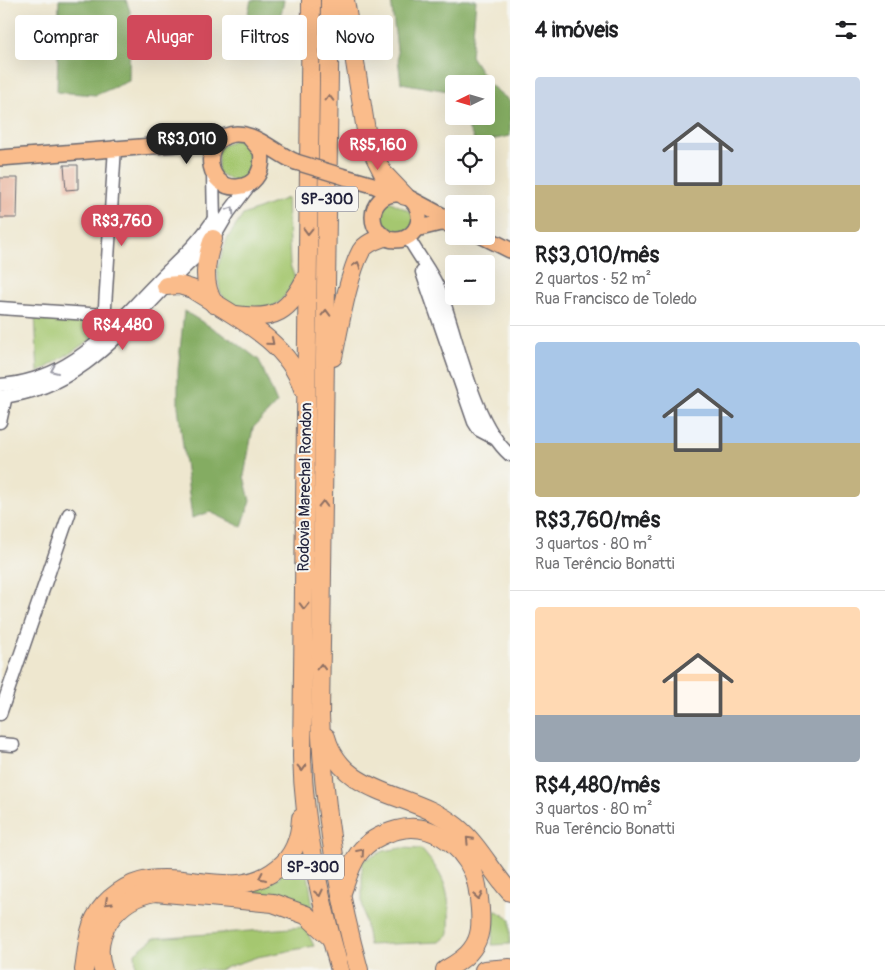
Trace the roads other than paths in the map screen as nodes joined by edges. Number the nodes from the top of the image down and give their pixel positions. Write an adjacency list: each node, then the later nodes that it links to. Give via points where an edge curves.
1 (311, 0): 23 (highway, Rodovia Marechal Rondon / SP-300, one-way to 23)
2 (330, 0): 31 (highway, Rodovia Marechal Rondon / SP-300, one-way to 2)
3 (345, 0): 13 (highway, via 368,144 383,173)
4 (224, 137): 5 (main road, via 232,134); 6 (main road); 10 (main road, via 212,149)
5 (249, 137): 9 (main road); 12 (main road, via 261,151 263,160)
6 (178, 144): 7 (main road); 10 (main road, via 194,152)
7 (115, 147): 8 (main road); 28 (street)
8 (0, 158)
9 (293, 161): 11 (main road, bridge); 12 (main road, via 271,167)
10 (212, 170): 12 (main road, via 226,185 235,187); 15 (street)
11 (349, 178): 13 (main road); 14 (main road, via 368,196)
12 (254, 180): 20 (street, one-way to 12)
13 (403, 196): 14 (main road, via 377,204); 16 (main road); 18 (main road, via 419,213)
14 (373, 216): 19 (main road, via 374,224)
15 (215, 217): 20 (street); 29 (street, via 200,238)
16 (445, 218)
17 (445, 223): 18 (main road)
18 (412, 233): 19 (main road, via 400,240); 34 (street, via 448,331 474,422)
19 (384, 237): 31 (highway, one-way to 19, via 340,326 361,252 370,243)
20 (212, 241): 24 (street); 25 (highway, via 205,277)
21 (495, 242): 22 (main road)
22 (510, 250)
23 (308, 273): 27 (highway, via 296,297 280,312 268,317); 32 (highway, Rodovia Marechal Rondon / SP-300)
24 (166, 286): 25 (highway, via 185,286); 29 (street)
25 (214, 304): 27 (highway)
26 (0, 308): 28 (street)
27 (231, 314): 32 (highway, one-way to 32, via 262,335 288,359 298,374)
28 (104, 315): 29 (street)
29 (104, 343): 30 (street, via 87,364 53,383)
30 (2, 393): 33 (street)
31 (325, 397): 37 (highway, Rodovia Marechal Rondon / SP-300, one-way to 31)
32 (306, 400): 40 (highway, Rodovia Marechal Rondon / SP-300, one-way to 40)
33 (0, 422)
34 (510, 455)
35 (68, 514): 36 (street)
36 (0, 714)
37 (320, 715): 41 (highway, one-way to 37, via 456,826 430,810 372,788 341,767 329,748); 42 (highway, Rodovia Marechal Rondon / SP-300, via 326,811)
38 (0, 744): 39 (street)
39 (13, 745)
40 (303, 793): 43 (highway, Rodovia Marechal Rondon / SP-300, one-way to 43, via 313,864); 45 (highway, one-way to 45, via 301,827 295,847 280,867 259,880 240,885 149,880 130,885 103,905 95,918)
41 (510, 892)
42 (341, 895): 48 (highway, Rodovia Marechal Rondon / SP-300); 49 (highway, one-way to 49, via 359,853 384,833 419,828 443,836 459,850 473,872 481,920 478,939 471,951)
43 (333, 945): 46 (highway, via 306,915 273,903 155,892 140,894 127,902 108,922 101,945); 47 (highway, Rodovia Marechal Rondon / SP-300)
44 (510, 968): 50 (highway)
45 (84, 970)
46 (103, 970)
47 (340, 970)
48 (359, 970)
49 (445, 970)
50 (484, 970)

